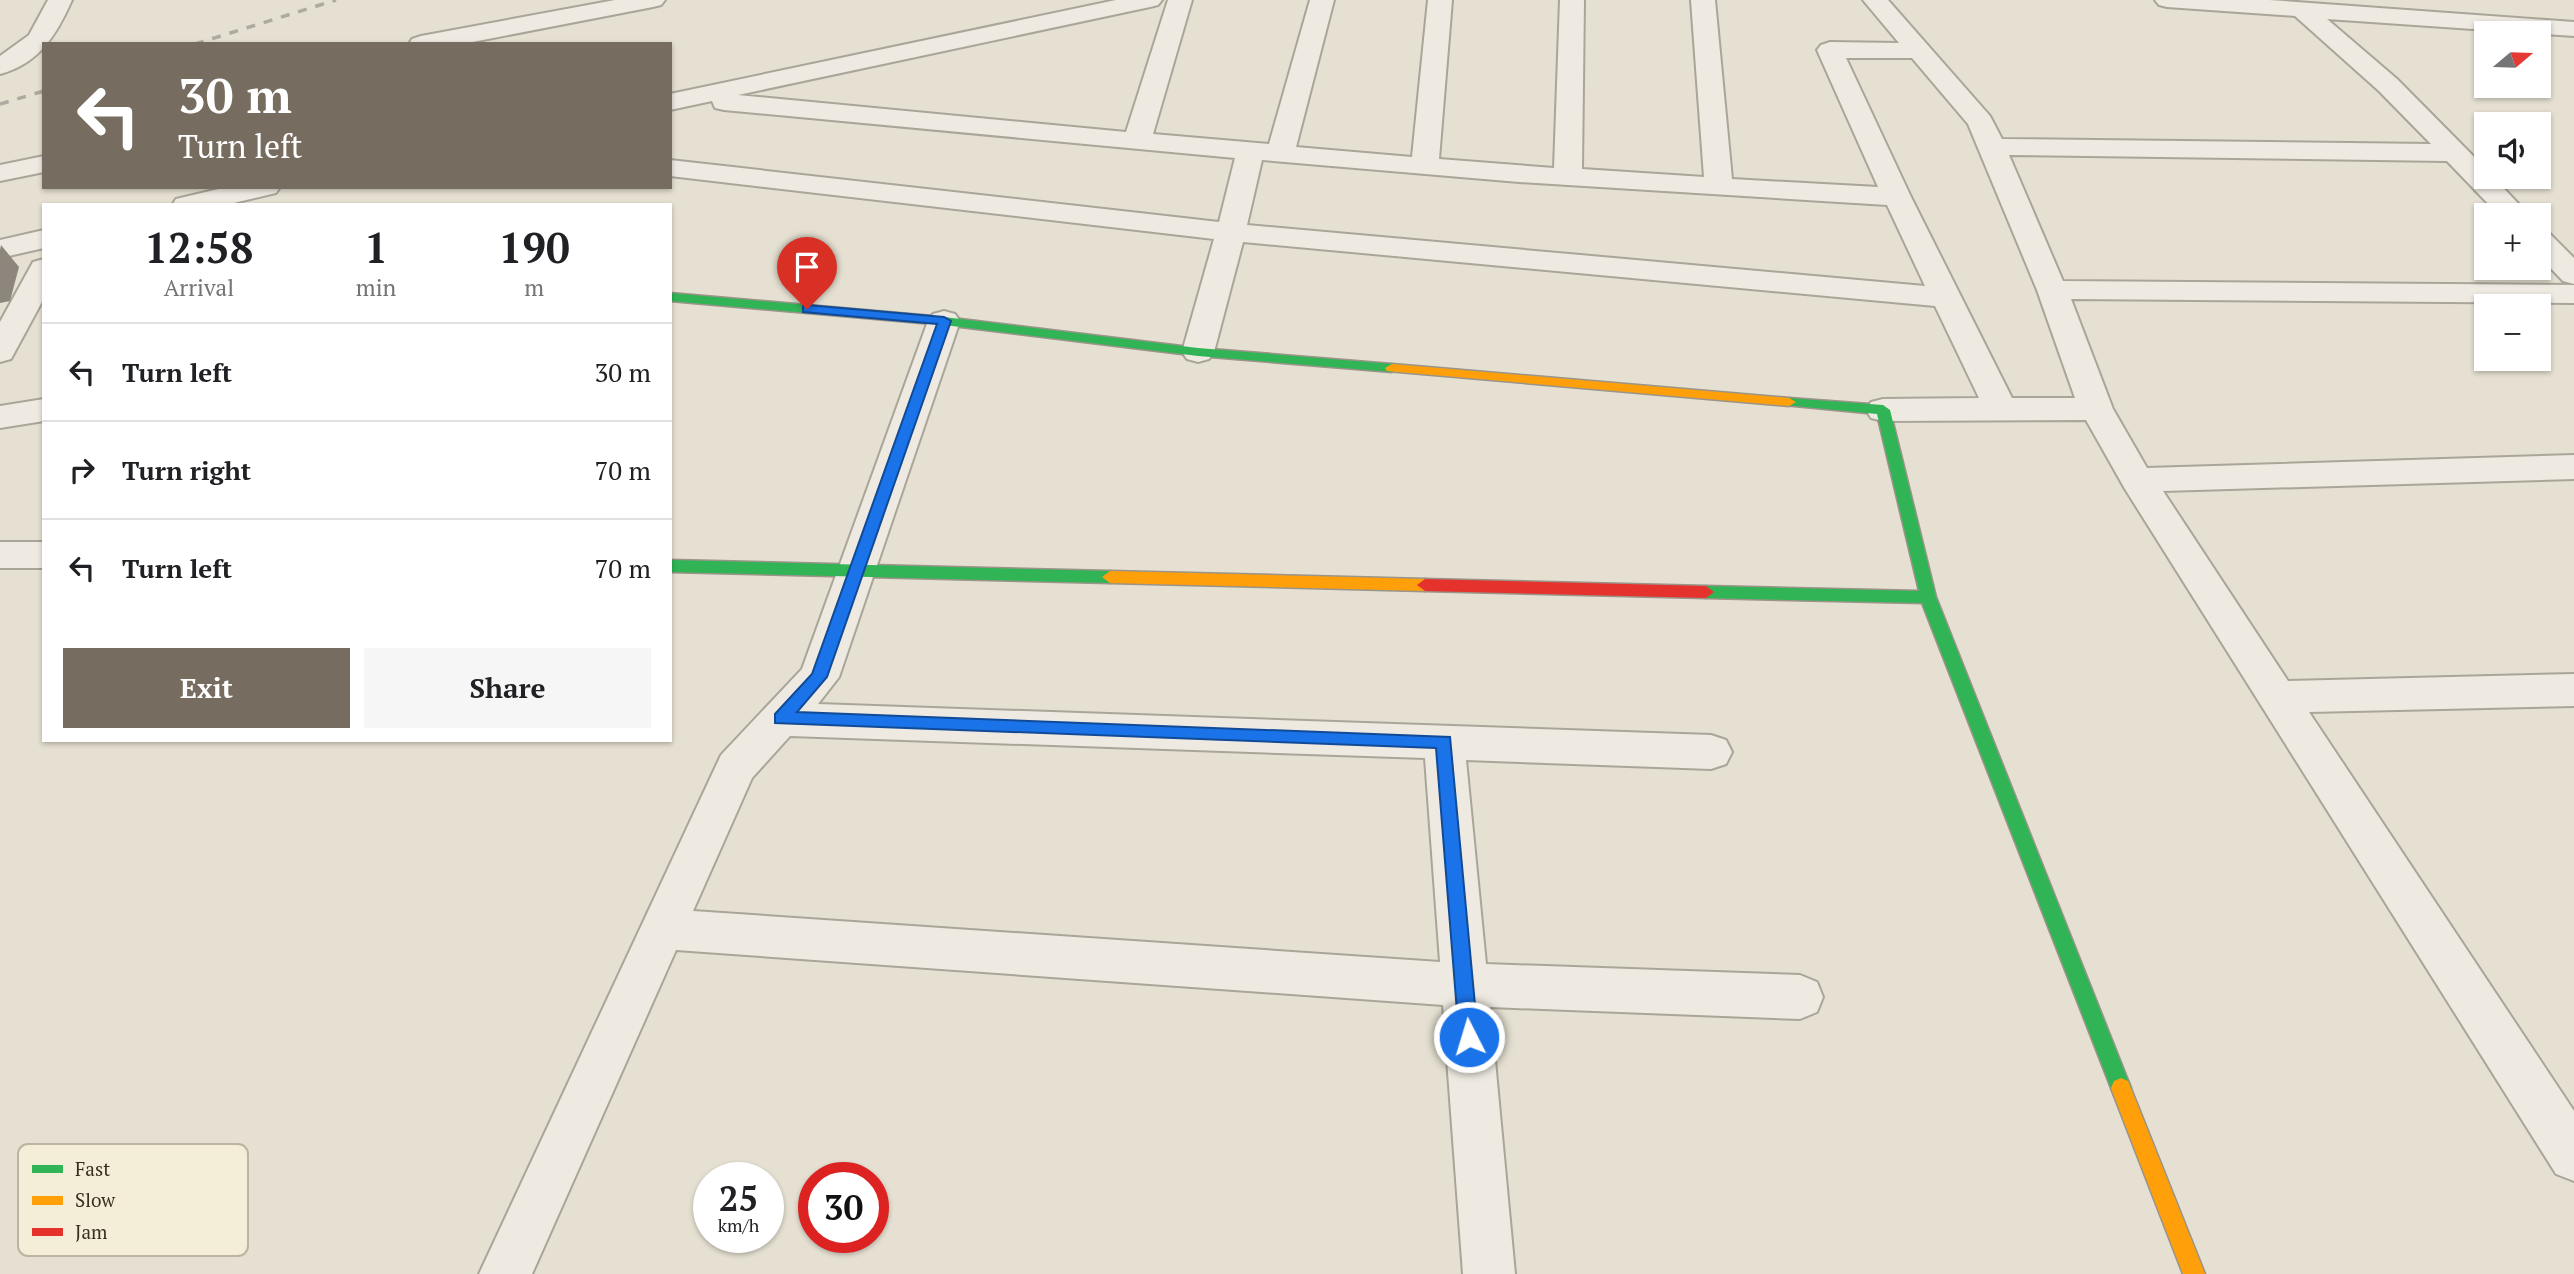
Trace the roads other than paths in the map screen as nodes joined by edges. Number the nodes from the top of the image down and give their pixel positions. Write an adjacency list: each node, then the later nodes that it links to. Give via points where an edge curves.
1 (60, 0): 16 (street, via 45,33 27,53)
2 (653, 0): 13 (street)
3 (1150, 0): 17 (street)
4 (1180, 0): 18 (street)
5 (1322, 0): 22 (street)
6 (1440, 0): 24 (street)
7 (1572, 0): 27 (street)
8 (1703, 0): 28 (street)
9 (1875, 0): 15 (street)
10 (2167, 0): 11 (street)
11 (2301, 9): 12 (street); 21 (street, via 2394,91)
12 (2574, 29)
13 (533, 34): 14 (street)
14 (443, 42)
15 (1919, 51): 19 (street, via 1981,122); 31 (street, via 1830,50)
16 (0, 66)
17 (679, 100): 18 (street)
18 (1137, 141): 20 (street)
19 (1992, 147): 21 (street); 39 (street)
20 (1250, 151): 22 (street); 33 (street)
21 (2454, 153): 32 (street)
22 (1280, 154): 24 (street)
23 (42, 164): 26 (street)
24 (1424, 166): 27 (street)
25 (672, 168): 33 (street)
26 (0, 173)
27 (1567, 176): 28 (street)
28 (1719, 185): 31 (street)
29 (253, 189): 30 (street)
30 (203, 197)
31 (1897, 197): 42 (street)
32 (2503, 203)
33 (1231, 232): 42 (street); 45 (street)
34 (42, 240): 35 (street)
35 (0, 250)
36 (2551, 252): 38 (street)
37 (42, 272): 44 (street)
38 (2574, 275)
39 (2052, 290): 40 (street); 47 (street)
40 (2574, 294)
41 (672, 297): 43 (street)
42 (1944, 297): 46 (street)
43 (944, 321): 45 (street); 56 (street)
44 (0, 352)
45 (1198, 352): 49 (street)
46 (2001, 409): 47 (street); 49 (street)
47 (2096, 409): 52 (street)
48 (42, 410): 50 (street)
49 (1883, 410): 57 (street)
50 (0, 417)
51 (2574, 467): 52 (street)
52 (2137, 480): 59 (street)
53 (0, 555): 54 (street)
54 (42, 555)
55 (672, 566): 56 (street)
56 (857, 572): 57 (street); 60 (street, via 819,677)
57 (1928, 597): 69 (street)
58 (2574, 690): 59 (street)
59 (2277, 696): 66 (street)
60 (780, 719): 61 (street); 63 (street, via 736,767)
61 (1444, 741): 62 (street); 64 (street)
62 (1712, 752)
63 (662, 929): 64 (street); 67 (street)
64 (1464, 985): 65 (street); 68 (street)
65 (1800, 997)
66 (2574, 1156)
67 (505, 1274)
68 (1489, 1274)
69 (2193, 1274)

